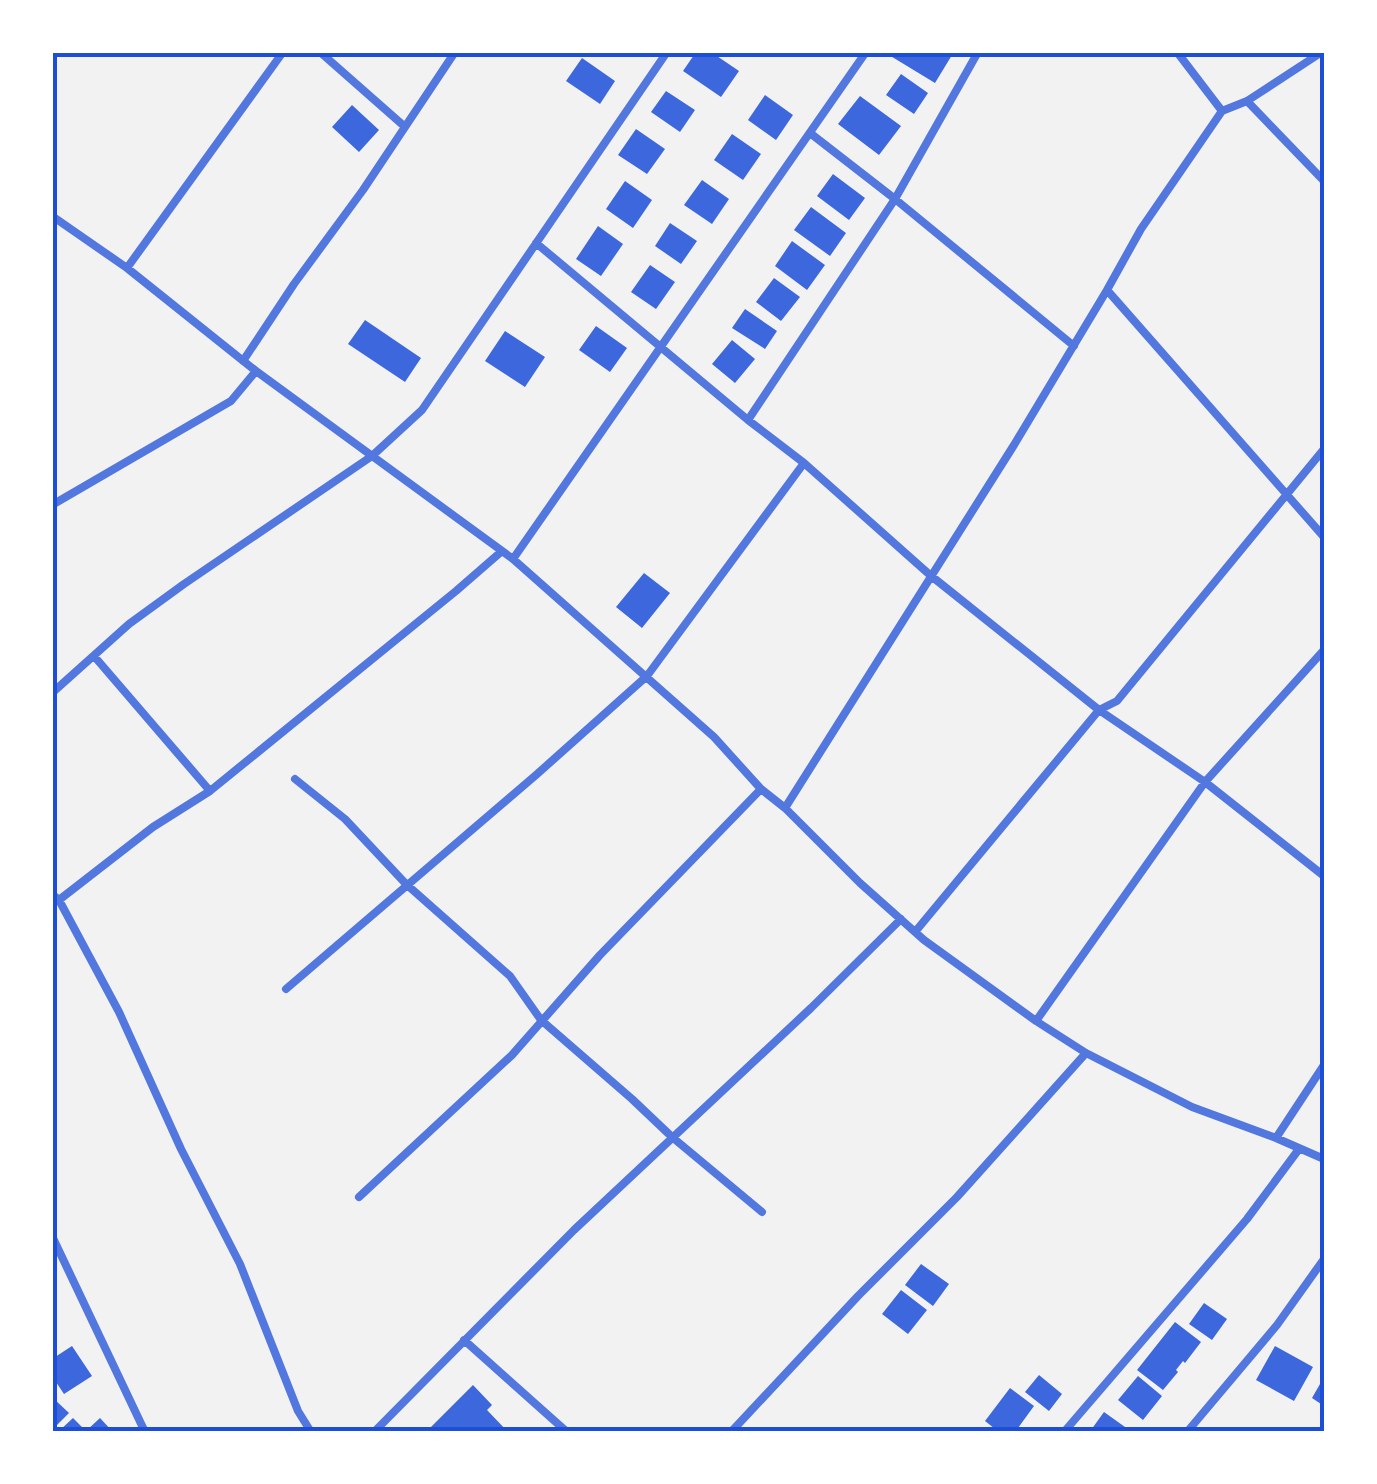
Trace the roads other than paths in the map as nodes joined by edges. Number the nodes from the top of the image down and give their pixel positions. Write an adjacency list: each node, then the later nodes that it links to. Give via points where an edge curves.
1 (284, 52): 17 (street)
2 (320, 52): 11 (street)
3 (455, 52): 11 (street)
4 (667, 52): 16 (street)
5 (866, 52): 12 (street)
6 (978, 52): 14 (street)
7 (1176, 52): 10 (street)
8 (1322, 52): 9 (street)
9 (1247, 101): 10 (street); 13 (street)
10 (1222, 112): 18 (street, via 1141,229)
11 (404, 126): 21 (street)
12 (810, 134): 14 (street); 20 (street)
13 (1324, 182)
14 (895, 199): 19 (street); 23 (street)
15 (52, 216): 17 (street)
16 (536, 244): 20 (street); 25 (street, via 422,410)
17 (127, 268): 21 (street)
18 (1108, 290): 19 (street); 27 (street)
19 (1074, 346): 32 (street)
20 (660, 348): 23 (street); 31 (street)
21 (244, 361): 22 (street)
22 (256, 370): 25 (street); 28 (street, via 231,401)
23 (748, 420): 26 (street)
24 (1324, 449): 27 (street)
25 (372, 456): 30 (street); 34 (street, via 184,584)
26 (804, 463): 32 (street); 35 (street)
27 (1286, 496): 29 (street); 37 (street, via 1117,701)
28 (52, 505)
29 (1324, 538)
30 (502, 551): 31 (street); 41 (street)
31 (513, 559): 35 (street)
32 (930, 575): 37 (street); 42 (street)
33 (1324, 650): 39 (street)
34 (94, 656): 36 (street); 41 (street)
35 (647, 676): 40 (street); 44 (street)
36 (52, 693)
37 (1099, 710): 39 (street); 47 (street)
38 (294, 779): 44 (street, via 345,819)
39 (1205, 782): 43 (street); 50 (street)
40 (761, 789): 42 (street); 49 (street)
41 (210, 791): 45 (street)
42 (786, 808): 46 (street)
43 (1324, 876)
44 (406, 884): 48 (street); 49 (street, via 510,976)
45 (56, 897): 63 (street, via 240,1264)
46 (900, 919): 47 (street); 53 (street)
47 (915, 932): 50 (street)
48 (286, 989)
49 (542, 1020): 53 (street); 57 (street)
50 (1036, 1021): 51 (street)
51 (1086, 1053): 54 (street, via 1192,1106); 66 (street)
52 (1324, 1065): 54 (street)
53 (672, 1138): 58 (street); 61 (street)
54 (1276, 1138): 55 (street)
55 (1299, 1149): 56 (street); 67 (street)
56 (1324, 1159)
57 (359, 1196)
58 (762, 1212)
59 (53, 1237): 62 (street)
60 (1324, 1259): 68 (street, via 1277,1326)
61 (464, 1340): 64 (street); 65 (street)
62 (145, 1432)
63 (311, 1432)
64 (374, 1432)
65 (567, 1432)
66 (731, 1432)
67 (1064, 1432)
68 (1186, 1432)

